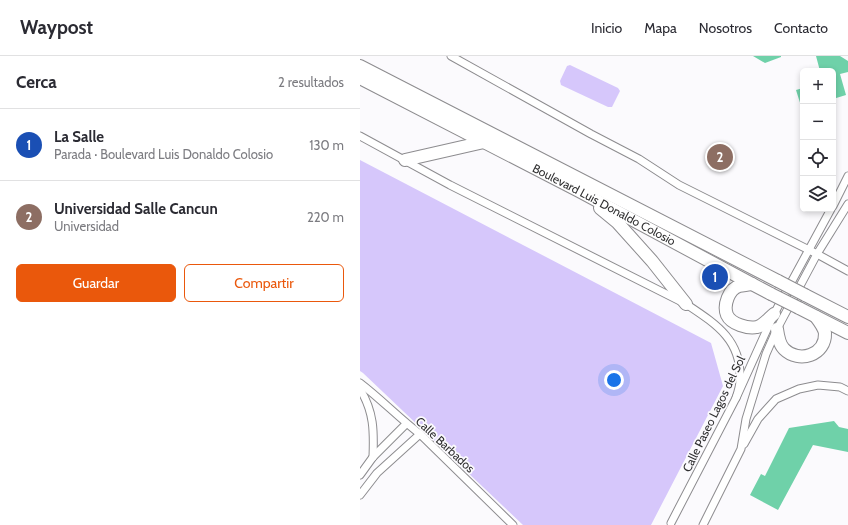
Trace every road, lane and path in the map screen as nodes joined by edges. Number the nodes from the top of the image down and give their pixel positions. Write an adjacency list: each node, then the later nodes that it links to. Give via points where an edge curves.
1 (451, 56): 12 (street, via 639,159 678,185)
2 (360, 66): 19 (main road, Boulevard Luis Donaldo Colosio, bridge)
3 (360, 78): 5 (main road, Boulevard Luis Donaldo Colosio)
4 (360, 136): 6 (street)
5 (484, 142): 6 (main road); 8 (main road, Boulevard Luis Donaldo Colosio)
6 (404, 160): 16 (street)
7 (848, 176): 9 (street)
8 (579, 191): 15 (main road, Boulevard Luis Donaldo Colosio); 16 (main road, via 616,222 652,261)
9 (836, 200)
10 (848, 204): 13 (street, Calle Paseo Lagos del Sol)
11 (829, 212): 12 (street, Calle Paseo Lagos del Sol)
12 (809, 251): 13 (street); 17 (street, Calle Paseo Lagos del Sol)
13 (817, 254): 14 (street); 20 (street, Calle Paseo Lagos del Sol)
14 (848, 271)
15 (752, 284): 17 (main road, via 738,286 730,292 726,304 727,315 735,323 759,327); 18 (main road, Boulevard Luis Donaldo Colosio, bridge)
16 (686, 304): 25 (street, via 711,321 736,349 740,364)
17 (774, 314): 25 (street, Calle Paseo Lagos del Sol)
18 (816, 316): 20 (main road, via 825,332 824,341 818,351 807,357 784,350); 21 (main road, Boulevard Luis Donaldo Colosio)
19 (848, 317)
20 (776, 329): 28 (street, Calle Paseo Lagos del Sol, via 748,412)
21 (846, 332)
22 (360, 383): 26 (street, Calle Barbados)
23 (360, 388): 29 (street, via 371,413 374,433)
24 (848, 391): 28 (street, via 840,387 818,385 799,389 776,400 758,419)
25 (736, 398): 32 (street, Calle Paseo Lagos del Sol)
26 (406, 424): 27 (street, Calle Barbados); 29 (street)
27 (420, 434): 31 (street, via 377,473); 33 (street, Calle Barbados)
28 (740, 449): 34 (street, Calle Paseo Lagos del Sol)
29 (373, 457): 30 (street)
30 (360, 475)
31 (360, 496)
32 (671, 523)
33 (513, 525)
34 (703, 525)

